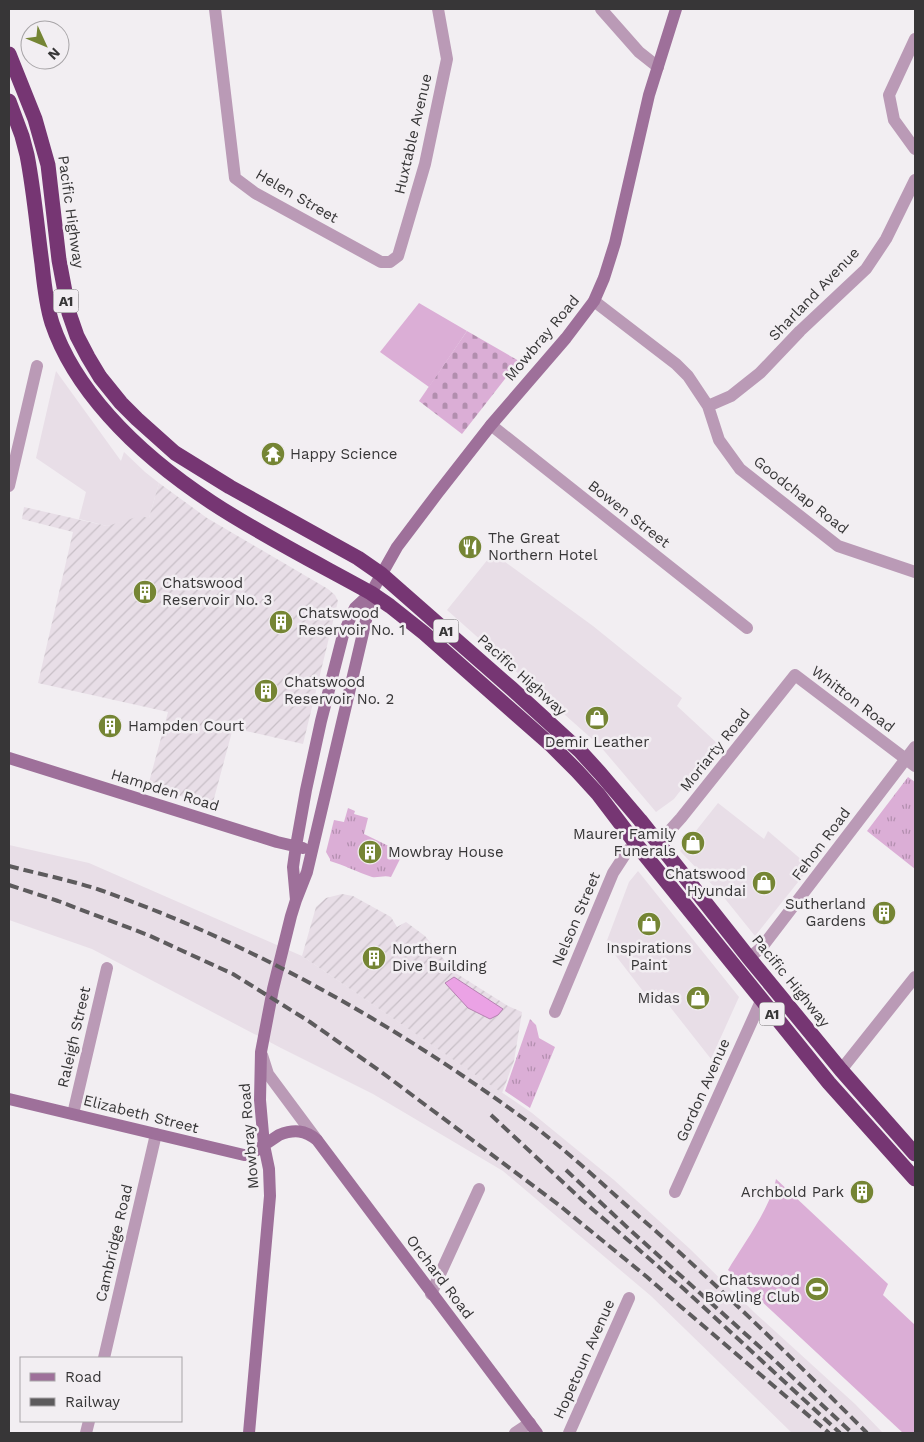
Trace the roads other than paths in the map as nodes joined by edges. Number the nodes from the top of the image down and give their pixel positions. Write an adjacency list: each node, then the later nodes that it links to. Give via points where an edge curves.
1 (215, 9): 11 (street, Helen Street, via 235,178 256,193 381,262)
2 (438, 9): 11 (street, Huxtable Avenue, via 447,59 425,164 398,256)
3 (601, 9): 7 (street, via 639,52)
4 (676, 9): 7 (main road, Mowbray Road)
5 (915, 39): 9 (street, via 889,95 894,120)
6 (9, 54): 18 (highway, Pacific Highway / A1, via 35,120 48,165 69,313 76,336 100,377 137,419 174,453)
7 (658, 67): 12 (main road, Mowbray Road, via 615,243)
8 (9, 101): 19 (highway, A1, via 27,155 52,322 78,378 124,433 201,496)
9 (915, 149)
10 (915, 180): 14 (street, Sharland Avenue, via 886,239 866,269 760,373 730,396)
11 (390, 262)
12 (594, 301): 14 (street, Goodchap Road, via 676,364); 15 (main road, Mowbray Road)
13 (37, 366): 16 (street)
14 (708, 406): 17 (street, Goodchap Road, via 719,440 744,472 838,546)
15 (491, 425): 18 (main road, Mowbray Road, via 401,541); 20 (street, Bowen Street)
16 (9, 486)
17 (915, 572)
18 (381, 574): 19 (main road, Mowbray Road); 25 (highway, Pacific Highway / A1, via 580,751)
19 (370, 593): 26 (highway, A1, via 424,633 552,746 598,794); 27 (main road, Mowbray Road, via 355,608 343,635 321,721); 28 (main road, Mowbray Road)
20 (747, 628)
21 (795, 675): 24 (street, Whitton Road); 25 (street, Moriarty Road, via 681,818)
22 (915, 747): 24 (street, Fehon Road)
23 (9, 758): 27 (main road, Hampden Road)
24 (911, 763): 30 (street, Fehon Road, via 762,947)
25 (657, 842): 30 (highway, Pacific Highway / A1)
26 (636, 844): 33 (highway, A1); 34 (street, Nelson Street, via 628,850 613,873)
27 (296, 846): 28 (main road, Hampden Road); 29 (main road, Mowbray Road, via 293,867)
28 (312, 850): 29 (main road, Mowbray Road)
29 (296, 900): 35 (main road, Mowbray Road)
30 (749, 958): 36 (highway, Pacific Highway / A1)
31 (107, 968): 38 (street, Raleigh Street)
32 (915, 977): 36 (street)
33 (761, 1001): 43 (highway, A1, via 828,1083); 45 (street, Gordon Avenue)
34 (554, 1012)
35 (261, 1052): 40 (street, Orchard Road, via 268,1074); 41 (main road, Mowbray Road, via 260,1100)
36 (841, 1070): 42 (highway, Pacific Highway / A1)
37 (9, 1099): 38 (main road, Elizabeth Street)
38 (73, 1114): 39 (main road, Elizabeth Street)
39 (156, 1134): 41 (main road, Elizabeth Street, via 244,1155); 48 (street, Cambridge Road)
40 (317, 1140): 41 (main road, via 305,1132 292,1131); 46 (main road, Orchard Road)
41 (264, 1145): 50 (main road, Mowbray Road, via 270,1196)
42 (915, 1154)
43 (915, 1179)
44 (479, 1189): 46 (street)
45 (675, 1192)
46 (431, 1294): 49 (main road, Orchard Road)
47 (629, 1298): 52 (street, Hopetoun Avenue)
48 (104, 1357)
49 (533, 1428): 51 (street)
50 (249, 1433)
51 (515, 1433)
52 (569, 1433)

